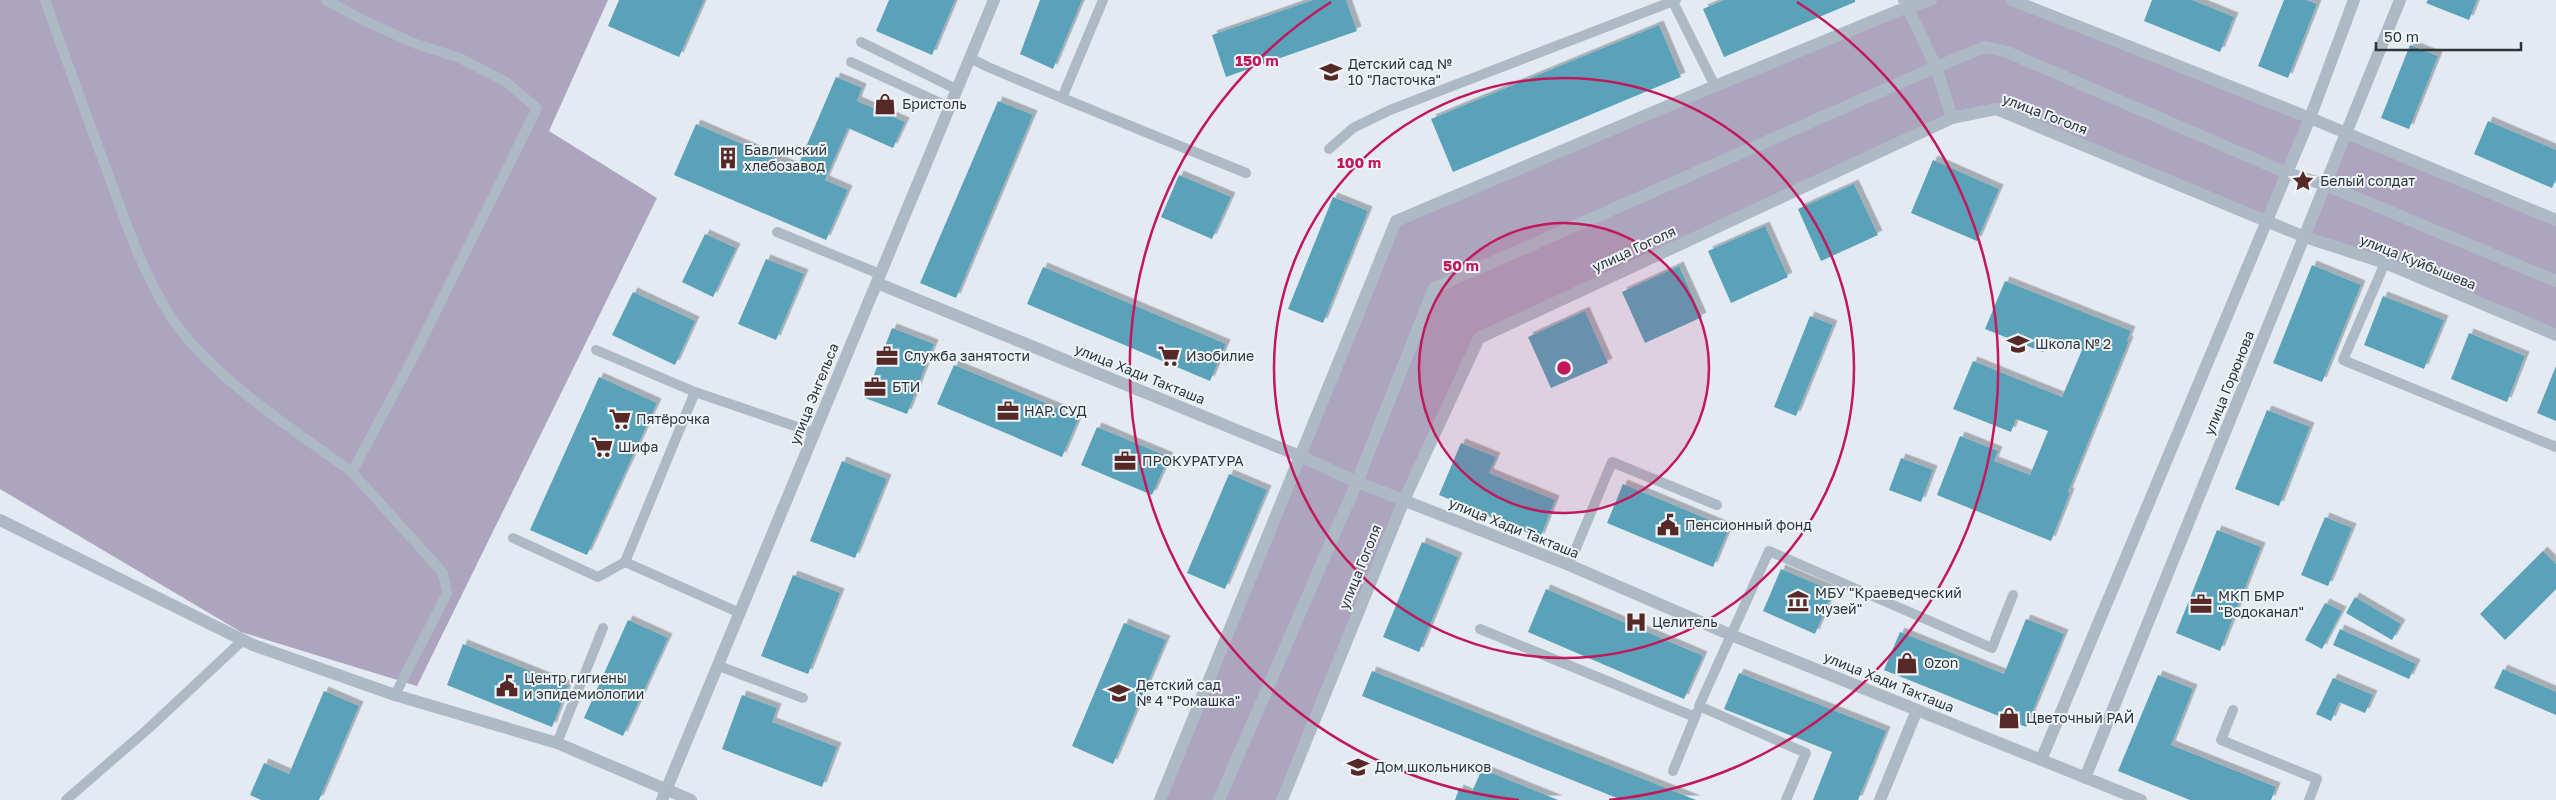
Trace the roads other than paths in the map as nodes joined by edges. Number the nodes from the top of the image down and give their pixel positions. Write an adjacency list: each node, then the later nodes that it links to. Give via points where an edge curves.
1 (45, 0): 39 (lane, via 124,219 171,317 198,350 232,381)
2 (326, 0): 39 (lane, via 416,44 460,58 506,82 537,108 413,358)
3 (994, 0): 12 (street, улица Энгельса)
4 (1103, 0): 17 (lane)
5 (1674, 0): 15 (lane); 22 (lane, via 1390,110 1353,128)
6 (1931, 0): 10 (street)
7 (2012, 0): 20 (street)
8 (2354, 0): 20 (street, улица Горюнова)
9 (2400, 0): 21 (street, улица Горюнова)
10 (1906, 4): 14 (street); 15 (street)
11 (861, 42): 16 (lane)
12 (970, 58): 16 (street, улица Энгельса); 17 (lane)
13 (851, 62): 18 (lane)
14 (1936, 67): 19 (street); 24 (street, via 1985,47 2007,52); 40 (street, via 1434,288)
15 (1715, 86): 38 (street, via 1396,221)
16 (956, 89): 18 (street, улица Энгельса)
17 (1062, 98): 23 (lane)
18 (949, 106): 31 (street, улица Энгельса)
19 (1952, 118): 27 (street, улица Гоголя, via 1996,109); 41 (street, улица Гоголя, via 1479,338)
20 (2310, 118): 21 (street); 24 (street, улица Горюнова)
21 (2347, 134): 25 (street, улица Горюнова); 26 (street)
22 (1329, 149)
23 (1246, 173)
24 (2287, 173): 25 (street); 27 (street, улица Горюнова)
25 (2326, 185): 29 (street, улица Горюнова); 32 (street)
26 (2556, 220)
27 (2267, 221): 29 (street, улица Куйбышева); 61 (street, улица Горюнова)
28 (777, 232): 31 (lane)
29 (2305, 237): 30 (street, улица Куйбышева); 63 (street, улица Горюнова)
30 (2385, 263): 33 (street, улица Куйбышева); 37 (lane, via 2343,360)
31 (878, 278): 36 (street, улица Энгельса); 38 (street, улица Хади Такташа)
32 (2556, 281)
33 (2556, 335)
34 (596, 350): 35 (lane)
35 (695, 392): 36 (lane); 45 (lane)
36 (815, 433): 48 (street, улица Энгельса)
37 (2556, 447)
38 (1300, 456): 40 (street, улица Хади Такташа); 67 (street)
39 (352, 472): 54 (lane, via 444,573 447,593)
40 (1357, 482): 41 (street, улица Хади Такташа); 68 (street)
41 (1404, 500): 46 (street, улица Хади Такташа); 69 (street, улица Гоголя)
42 (1716, 505): 46 (lane, via 1612,462)
43 (0, 520): 52 (street)
44 (513, 538): 45 (lane, via 598,577)
45 (625, 562): 48 (lane)
46 (1569, 565): 51 (street, улица Хади Такташа)
47 (2013, 595): 51 (lane, via 1992,648 1769,551)
48 (740, 613): 53 (street, улица Энгельса)
49 (603, 628): 60 (lane)
50 (1480, 629): 59 (lane)
51 (1731, 635): 56 (lane); 57 (street, улица Хади Такташа)
52 (243, 640): 54 (street); 65 (lane)
53 (718, 666): 55 (lane); 64 (street, улица Энгельса)
54 (395, 695): 60 (street)
55 (803, 698)
56 (1699, 706): 59 (lane); 70 (lane, via 1806,753)
57 (1917, 710): 61 (street, улица Хади Такташа); 71 (street)
58 (2233, 710): 73 (lane, via 2221,740 2317,779)
59 (1695, 717): 62 (lane)
60 (557, 743): 64 (street)
61 (2041, 760): 63 (street, улица Хади Такташа)
62 (1673, 771)
63 (2085, 778): 72 (street, улица Хади Такташа)
64 (664, 795): 66 (street)
65 (66, 800)
66 (691, 800)
67 (1160, 800)
68 (1219, 800)
69 (1282, 800)
70 (1786, 800)
71 (1880, 800)
72 (2141, 800)
73 (2309, 800)

